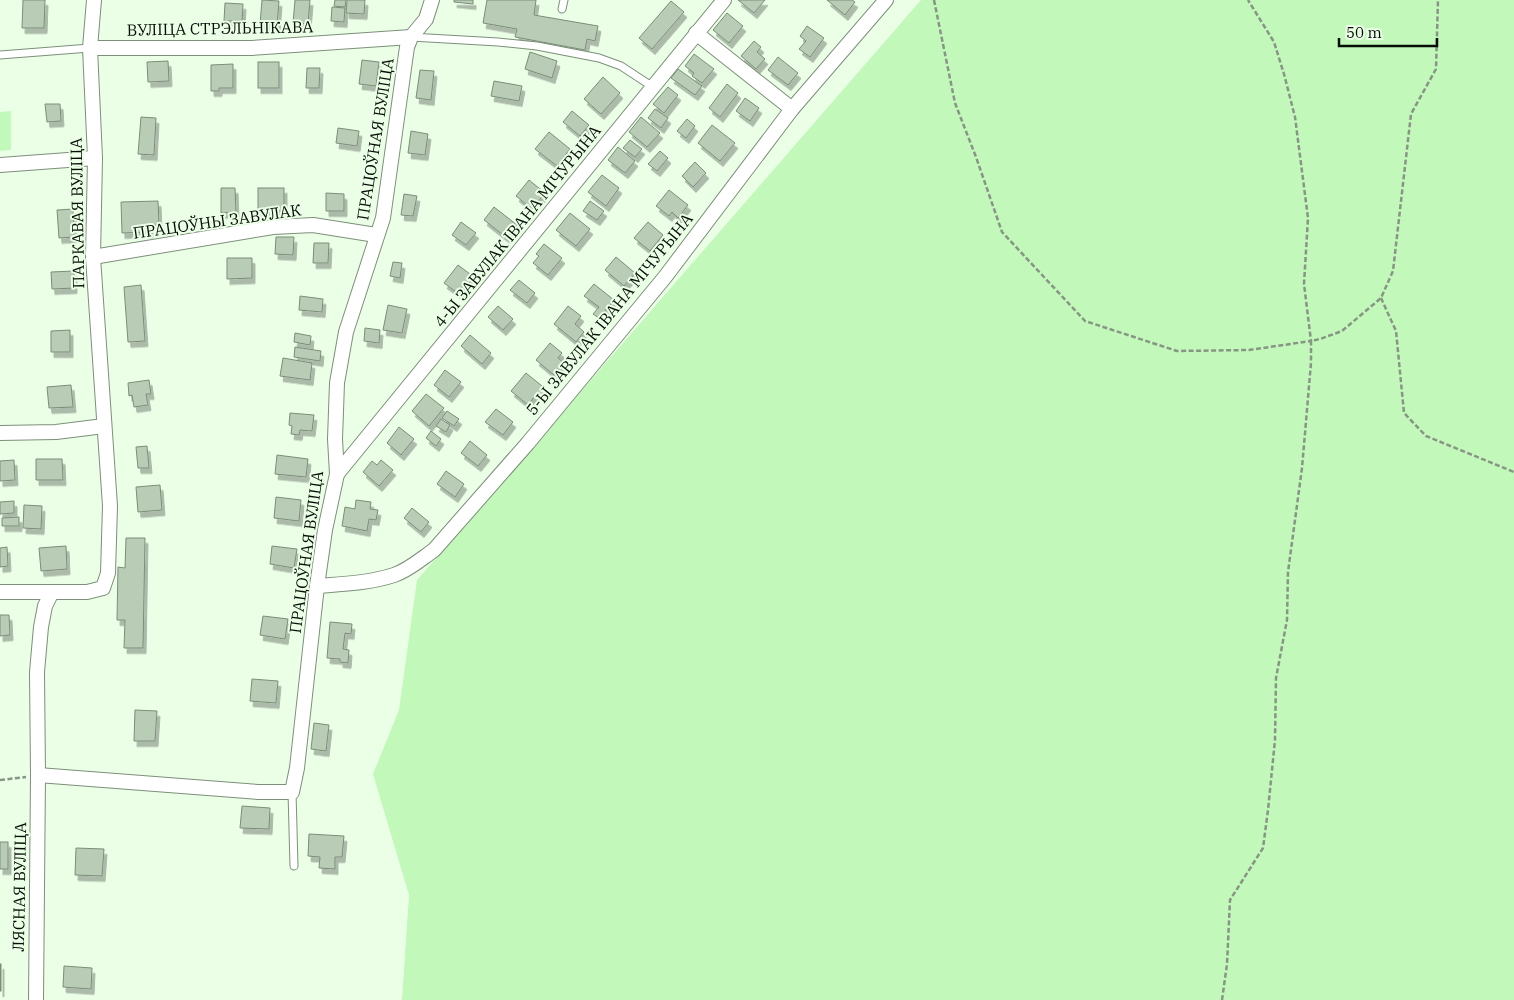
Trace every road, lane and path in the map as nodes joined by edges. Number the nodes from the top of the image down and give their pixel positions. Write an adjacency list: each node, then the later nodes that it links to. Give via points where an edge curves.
1 (94, 0): 12 (street, ПАРКАВАЯ ВУЛІЦА)
2 (432, 0): 11 (street, ПРАЦОЎНАЯ ВУЛІЦА, via 426,19)
3 (564, 0): 9 (lane)
4 (724, 0): 10 (street, 4-Ы ЗАВУЛАК ІВАНА МІЧУРЫНА)
5 (886, 0): 17 (street, 5-Ы ЗАВУЛАК ІВАНА МІЧУРЫНА)
6 (934, 0): 23 (path, via 955,103 1002,232 1085,321 1177,351 1249,350)
7 (1248, 0): 23 (path, via 1274,42 1295,116 1308,218 1304,284)
8 (1438, 0): 22 (path, via 1436,69 1411,114 1393,271)
9 (562, 9)
10 (696, 33): 16 (street, 4-Ы ЗАВУЛАК ІВАНА МІЧУРЫНА); 17 (street)
11 (411, 37): 12 (street, ВУЛІЦА СТРЭЛЬНІКАВА, via 251,48); 16 (lane, via 537,46 598,58 621,66); 20 (street, ПРАЦОЎНАЯ ВУЛІЦА, via 383,218)
12 (90, 48): 14 (lane); 18 (street, ПАРКАВАЯ ВУЛІЦА)
13 (0, 49): 14 (lane)
14 (8, 53): 15 (lane)
15 (0, 55)
16 (653, 87): 27 (street, 4-Ы ЗАВУЛАК ІВАНА МІЧУРЫНА)
17 (792, 109): 30 (street, 5-Ы ЗАВУЛАК ІВАНА МІЧУРЫНА, via 666,277 434,550 395,574)
18 (95, 158): 19 (street); 21 (street, ПАРКАВАЯ ВУЛІЦА)
19 (0, 165)
20 (376, 235): 21 (street, ПРАЦОЎНЫ ЗАВУЛАК, via 314,225 273,227); 26 (street, ПРАЦОЎНАЯ ВУЛІЦА, via 346,332 337,383)
21 (92, 257): 24 (street, ПАРКАВАЯ ВУЛІЦА)
22 (1381, 298): 23 (path, via 1342,331); 28 (path, via 1396,331 1404,413 1426,436)
23 (1311, 341): 38 (path, via 1302,468 1288,572 1287,620 1276,678 1275,740 1263,848 1230,900)
24 (104, 426): 25 (street, via 56,432); 32 (street, ПАРКАВАЯ ВУЛІЦА, via 110,506 108,573 103,588 87,592)
25 (0, 433)
26 (335, 439): 27 (street); 29 (street, ПРАЦОЎНАЯ ВУЛІЦА)
27 (357, 450): 29 (street, 4-Ы ЗАВУЛАК ІВАНА МІЧУРЫНА)
28 (1514, 472)
29 (336, 474): 30 (street, ПРАЦОЎНАЯ ВУЛІЦА)
30 (317, 586): 35 (street, ПРАЦОЎНАЯ ВУЛІЦА, via 298,768)
31 (0, 592): 32 (street)
32 (52, 592): 33 (street, ЛЯСНАЯ ВУЛІЦА, via 44,606 37,672)
33 (38, 775): 34 (path); 35 (street); 37 (street, ЛЯСНАЯ ВУЛІЦА)
34 (0, 780)
35 (292, 792): 36 (lane)
36 (294, 866)
37 (36, 1000)
38 (1222, 1000)

